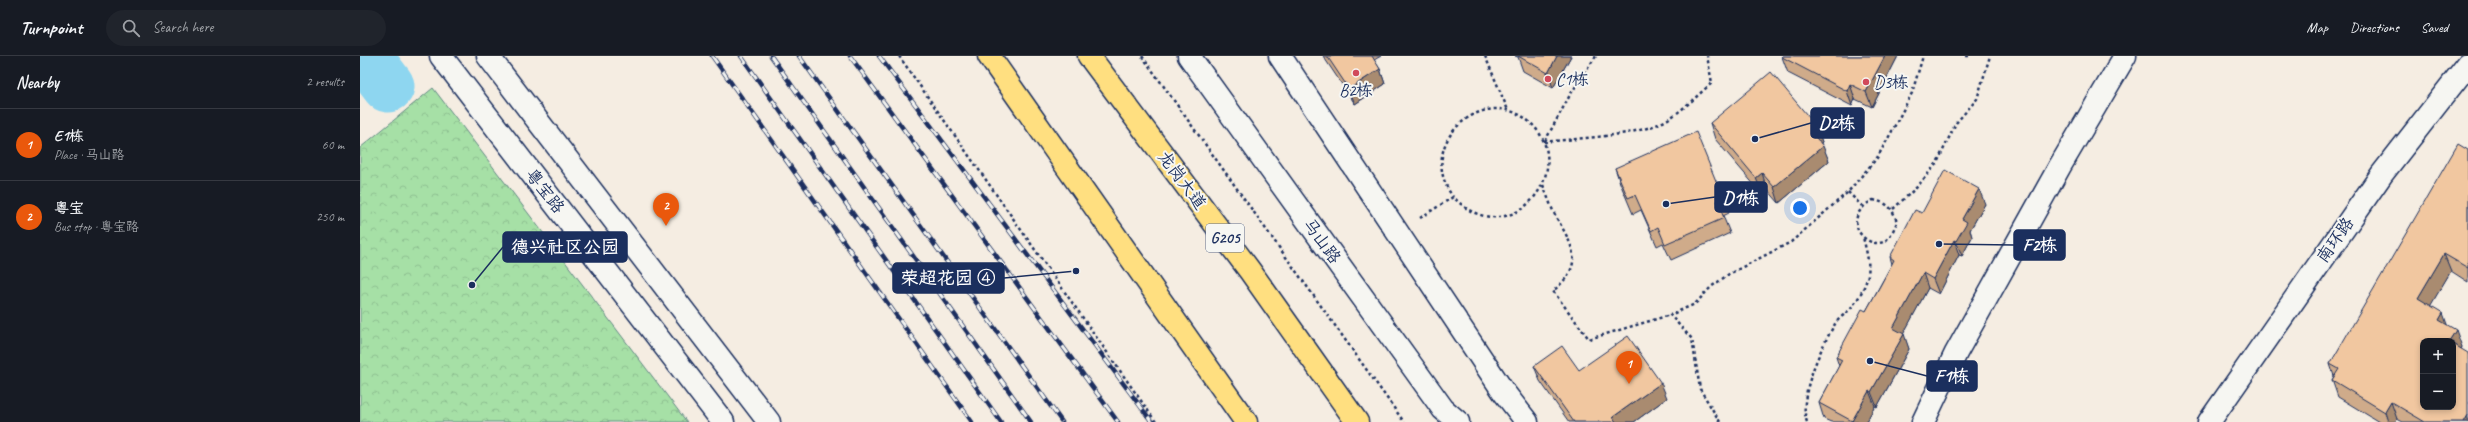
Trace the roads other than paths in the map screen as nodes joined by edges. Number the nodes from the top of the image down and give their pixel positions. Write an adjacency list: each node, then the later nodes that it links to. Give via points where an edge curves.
1 (441, 56): 10 (street, 粤宝路)
2 (488, 56): 11 (street)
3 (989, 56): 12 (highway)
4 (1089, 56): 13 (highway, 龙岗大道 / G205, via 1250,271)
5 (1189, 56): 9 (street, 马山路)
6 (1280, 56): 14 (street)
7 (2125, 56): 15 (street, via 2060,166 1964,340)
8 (2468, 64): 16 (street, 南环路, via 2382,174)
9 (1450, 418)
10 (723, 422)
11 (769, 422)
12 (1246, 422)
13 (1357, 422)
14 (1526, 422)
15 (1923, 422)
16 (2209, 422)

